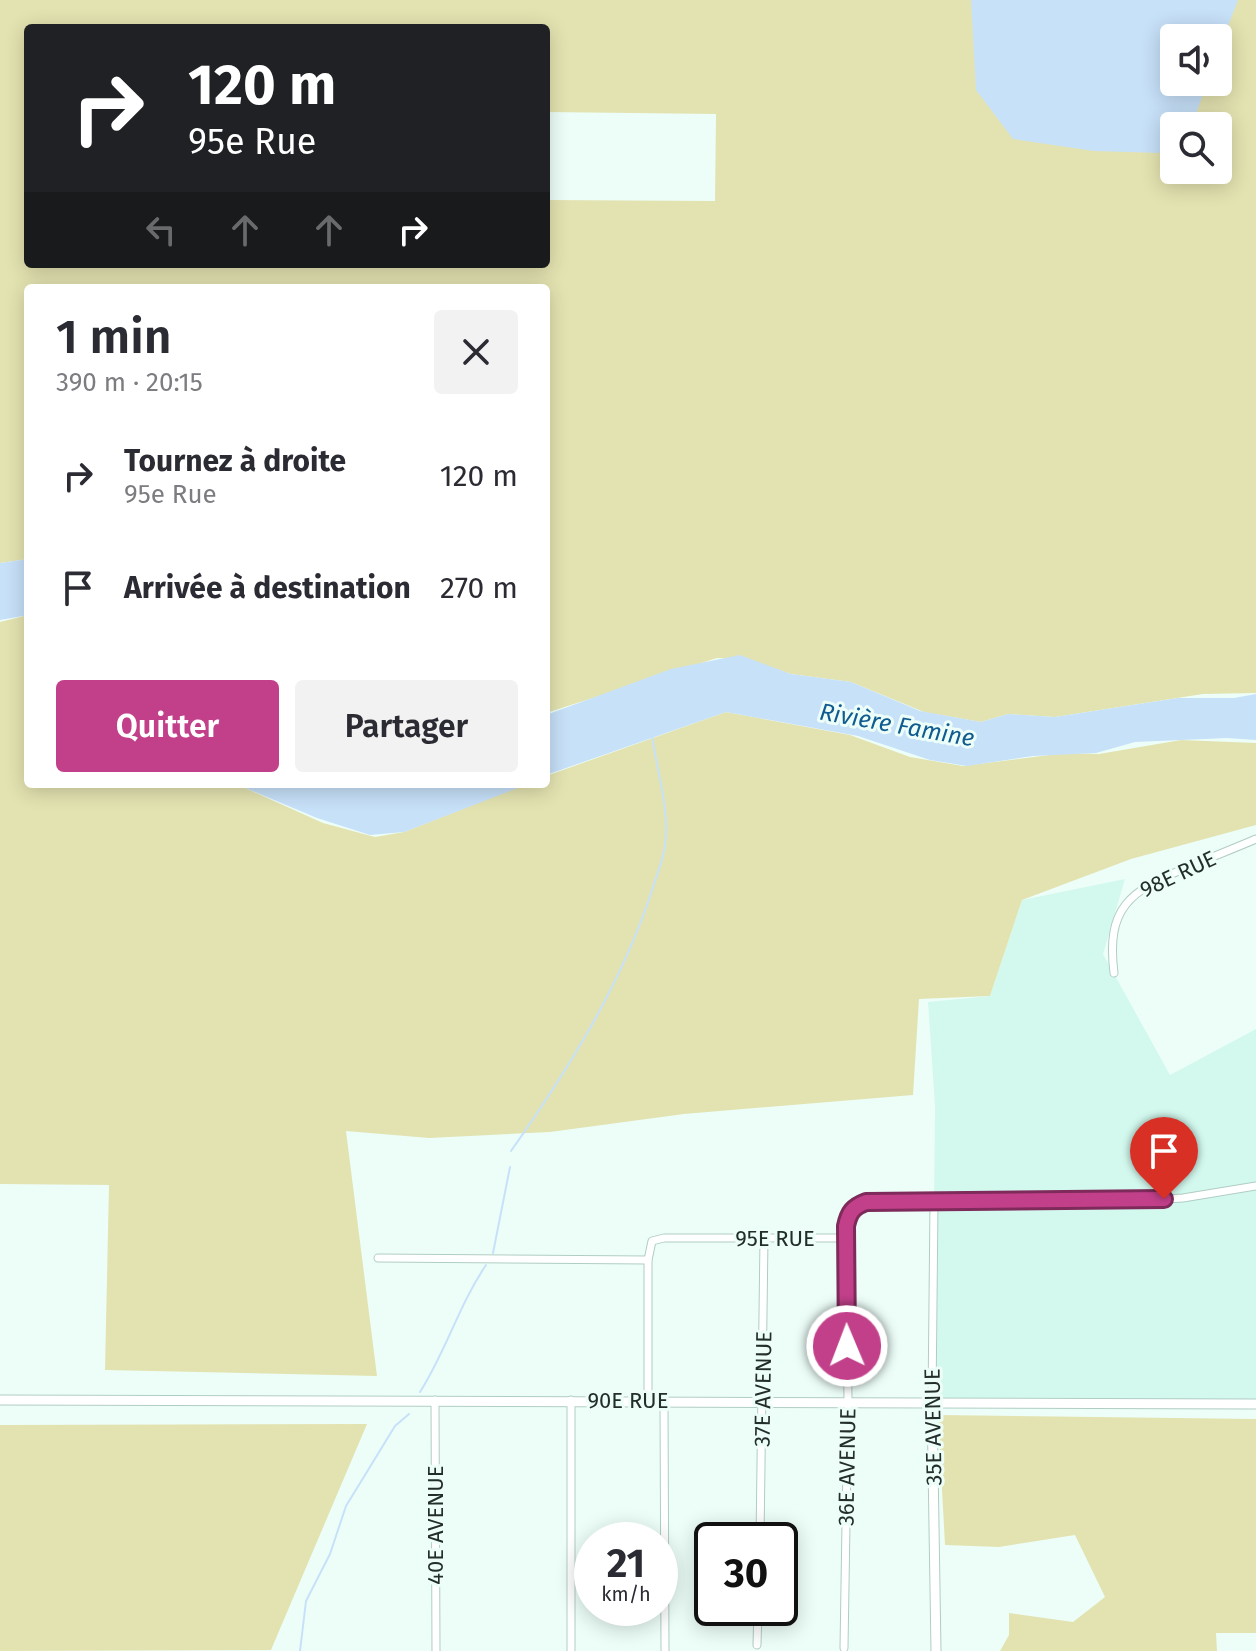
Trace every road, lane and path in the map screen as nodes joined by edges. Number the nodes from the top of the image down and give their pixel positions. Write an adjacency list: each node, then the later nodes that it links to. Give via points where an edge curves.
1 (1256, 839): 2 (street, 98E RUE, via 1159,879 1130,897 1111,940)
2 (1114, 973)
3 (1256, 1186): 4 (street, 95E RUE, via 1183,1198)
4 (934, 1203): 6 (street, 95E RUE, via 855,1206 848,1214); 16 (street, 35E AVENUE)
5 (764, 1238): 6 (street, 95E RUE); 8 (street, 95E RUE, via 664,1238 652,1241); 14 (street, 37E AVENUE)
6 (846, 1238): 15 (street, 36E AVENUE)
7 (378, 1258): 8 (street)
8 (648, 1260): 12 (street)
9 (0, 1400): 10 (street, 90E RUE)
10 (435, 1400): 11 (street, 90E RUE); 22 (street, 40E AVENUE)
11 (571, 1400): 12 (street, 90E RUE); 23 (street)
12 (648, 1400): 13 (street, 90E RUE)
13 (664, 1400): 14 (street, 90E RUE); 24 (street)
14 (764, 1400): 15 (street, 90E RUE); 18 (street, 37E AVENUE)
15 (848, 1400): 16 (street, 90E RUE); 21 (street, 36E AVENUE)
16 (932, 1401): 17 (street, 90E RUE); 25 (street, 35E AVENUE)
17 (1256, 1404)
18 (761, 1522)
19 (758, 1626): 20 (street)
20 (757, 1645)
21 (844, 1648)
22 (436, 1651)
23 (571, 1651)
24 (665, 1651)
25 (936, 1651)

